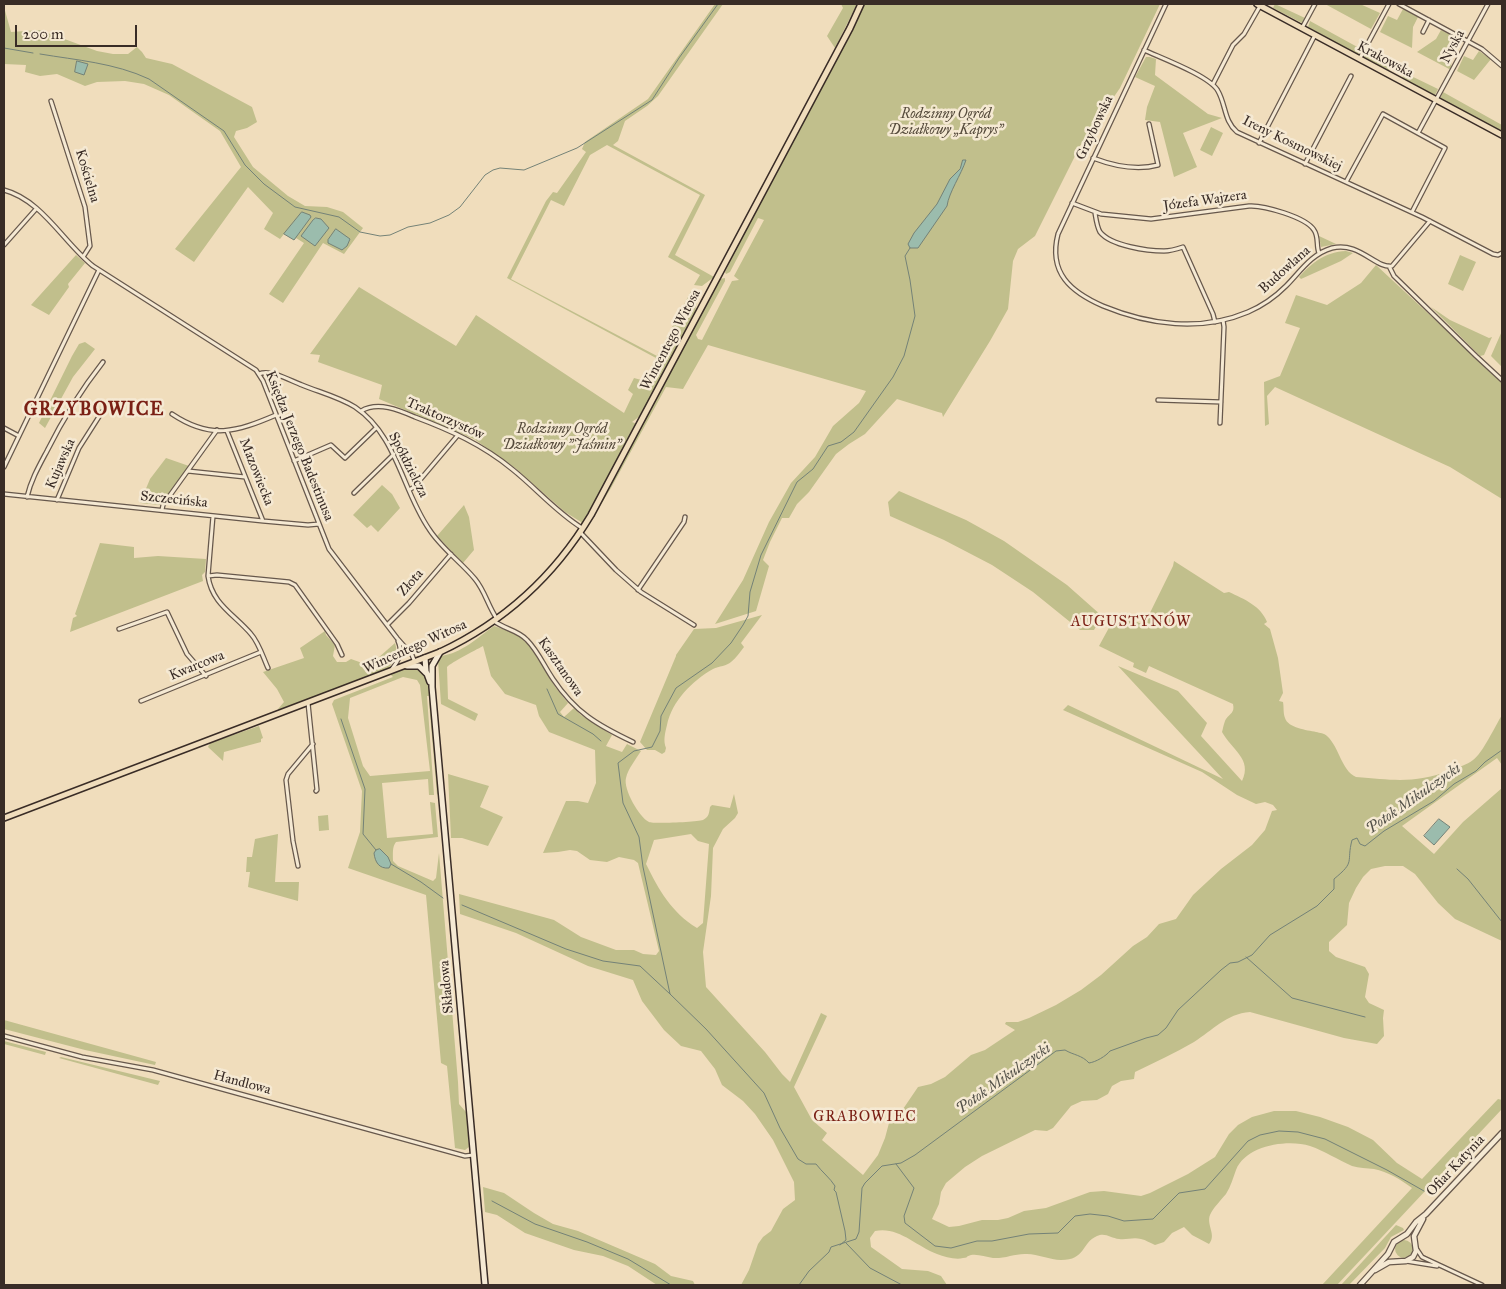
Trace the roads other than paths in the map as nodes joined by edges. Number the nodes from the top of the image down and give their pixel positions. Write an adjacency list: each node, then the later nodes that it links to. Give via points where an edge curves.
1 (861, 4): 73 (main road, Wincentego Witosa)
2 (1166, 4): 13 (street, Grzybowska)
3 (1315, 4): 9 (street)
4 (1390, 4): 14 (street)
5 (1399, 4): 8 (street)
6 (1488, 4): 12 (street, Nyska)
7 (1258, 5): 9 (main road, Krakowska); 17 (street)
8 (1429, 20): 10 (street); 12 (street)
9 (1302, 28): 11 (main road, Krakowska)
10 (1423, 32)
11 (1315, 35): 14 (main road, Krakowska); 23 (street)
12 (1469, 41): 15 (street); 18 (street, Nyska)
13 (1144, 50): 17 (street); 24 (street, Grzybowska)
14 (1360, 59): 18 (main road, Krakowska)
15 (1502, 66)
16 (1351, 76): 25 (street)
17 (1213, 84): 23 (street, Ireny Kosmowskiej, via 1231,126)
18 (1436, 100): 21 (street, Nyska); 22 (main road, Krakowska)
19 (51, 101): 36 (street, Kościelna, via 85,206 90,246)
20 (1150, 124): 24 (street, via 1158,166 1134,168)
21 (1418, 133): 26 (street, via 1383,114); 30 (street, via 1445,148)
22 (1502, 135)
23 (1259, 143): 25 (street, Ireny Kosmowskiej)
24 (1093, 158): 28 (street, Grzybowska)
25 (1305, 164): 26 (street, Ireny Kosmowskiej)
26 (1346, 182): 30 (street, Ireny Kosmowskiej)
27 (4, 190): 29 (street, Księdza Jerzego Badestinusa, via 21,196)
28 (1072, 203): 31 (street, Józefa Wajzera); 37 (street, Grzybowska, via 1056,239)
29 (36, 210): 33 (street); 36 (street, Księdza Jerzego Badestinusa)
30 (1412, 212): 32 (street, Ireny Kosmowskiej)
31 (1095, 213): 34 (street, Józefa Wajzera, via 1156,219 1248,206 1265,207 1310,225 1316,233); 41 (street, via 1101,232 1134,248 1165,251 1184,247)
32 (1430, 221): 35 (street, Ireny Kosmowskiej, via 1493,254); 38 (street)
33 (4, 245)
34 (1319, 253): 38 (street, Budowlana, via 1332,248 1353,248 1384,266); 40 (street, Budowlana, via 1262,305)
35 (1502, 253)
36 (82, 257): 39 (street, Księdza Jerzego Badestinusa)
37 (1057, 264): 41 (street, Budowlana, via 1076,292 1129,316 1175,324)
38 (1390, 266): 44 (street, via 1394,276)
39 (99, 270): 43 (street, Księdza Jerzego Badestinusa); 57 (street)
40 (1222, 320): 41 (street, Budowlana); 46 (street)
41 (1215, 322)
42 (102, 362): 66 (street, via 58,428 32,478)
43 (259, 374): 47 (street, Spółdzielcza, via 288,380); 50 (street, Księdza Jerzego Badestinusa)
44 (1502, 380)
45 (1158, 400): 46 (street)
46 (1221, 402): 51 (street)
47 (361, 411): 53 (street, Spółdzielcza); 56 (street, Traktorzystów, via 393,408)
48 (102, 412): 67 (street, Kujawska, via 79,448)
49 (172, 414): 54 (street, via 192,426)
50 (276, 415): 55 (street, via 248,427); 59 (street, Księdza Jerzego Badestinusa)
51 (1220, 423)
52 (4, 428): 57 (street)
53 (376, 428): 58 (street, Spółdzielcza); 59 (street, via 345,458 331,445)
54 (217, 430): 55 (street); 61 (street)
55 (227, 431): 62 (street, Mazowiecka)
56 (458, 435): 63 (street); 73 (street, Traktorzystów, via 508,465)
57 (19, 436): 60 (street)
58 (394, 454): 63 (street, Spółdzielcza); 64 (street)
59 (294, 461): 72 (street, Księdza Jerzego Badestinusa)
60 (4, 467)
61 (188, 471): 62 (street); 68 (street)
62 (245, 477): 71 (street, Mazowiecka)
63 (409, 490): 74 (street, Spółdzielcza, via 428,528)
64 (354, 493)
65 (4, 494): 66 (street, Szczecińska)
66 (27, 497): 67 (street, Szczecińska)
67 (57, 500): 68 (street, Szczecińska)
68 (162, 510): 69 (street, Szczecińska)
69 (213, 516): 71 (street, Szczecińska); 75 (street)
70 (685, 517): 76 (street)
71 (263, 521): 72 (street, Szczecińska, via 308,526)
72 (319, 524): 78 (street, Księdza Jerzego Badestinusa, via 332,553)
73 (582, 530): 76 (street, Traktorzystów); 77 (main road, Wincentego Witosa, via 542,580)
74 (451, 554): 77 (street, Spółdzielcza, via 479,584); 78 (street, Złota)
75 (208, 576): 82 (street, via 217,600 252,636); 85 (street, via 288,582 295,586)
76 (638, 590): 79 (street, Traktorzystów)
77 (496, 620): 83 (main road, Wincentego Witosa); 96 (street, Kasztanowa, via 528,640 556,684 578,710)
78 (387, 625): 81 (street, Księdza Jerzego Badestinusa)
79 (694, 625)
80 (119, 629): 93 (street, via 167,612 186,654)
81 (397, 638): 84 (street, Księdza Jerzego Badestinusa); 86 (street, via 401,649)
82 (261, 652): 90 (street); 93 (street, Kwarcowa)
83 (440, 652): 87 (main road, Wincentego Witosa); 92 (main road, Składowa)
84 (410, 653): 87 (street); 88 (street, Księdza Jerzego Badestinusa, via 414,659)
85 (342, 655)
86 (399, 658): 89 (street); 91 (street)
87 (425, 658): 88 (main road, Wincentego Witosa); 92 (main road, Składowa)
88 (412, 663): 89 (main road, Wincentego Witosa)
89 (404, 666): 91 (main road, Wincentego Witosa); 92 (main road, via 419,666)
90 (268, 668)
91 (388, 673): 95 (main road, Wincentego Witosa)
92 (429, 674): 103 (main road, Składowa)
93 (206, 676): 94 (street, Kwarcowa)
94 (141, 701)
95 (308, 703): 97 (street); 99 (main road, Wincentego Witosa)
96 (633, 742)
97 (313, 744): 98 (street); 100 (street, via 286,780)
98 (316, 792)
99 (4, 818)
100 (298, 866)
101 (4, 1036): 103 (street, Handlowa, via 82,1057 158,1072)
102 (1502, 1133): 104 (street, Ofiar Katynia)
103 (473, 1156): 112 (main road, Składowa)
104 (1426, 1214): 105 (street, Ofiar Katynia); 106 (street, Ofiar Katynia, via 1415,1232)
105 (1401, 1237): 106 (street, via 1409,1238); 107 (street, Ofiar Katynia)
106 (1415, 1245): 109 (street, Ofiar Katynia, via 1413,1257); 110 (street, via 1422,1257)
107 (1391, 1248): 108 (street); 111 (street, Ofiar Katynia)
108 (1398, 1260): 109 (street); 111 (street, Ofiar Katynia)
109 (1406, 1261): 110 (street)
110 (1442, 1267): 114 (street)
111 (1373, 1271): 113 (street, Ofiar Katynia)
112 (485, 1285)
113 (1360, 1285)
114 (1482, 1285)

